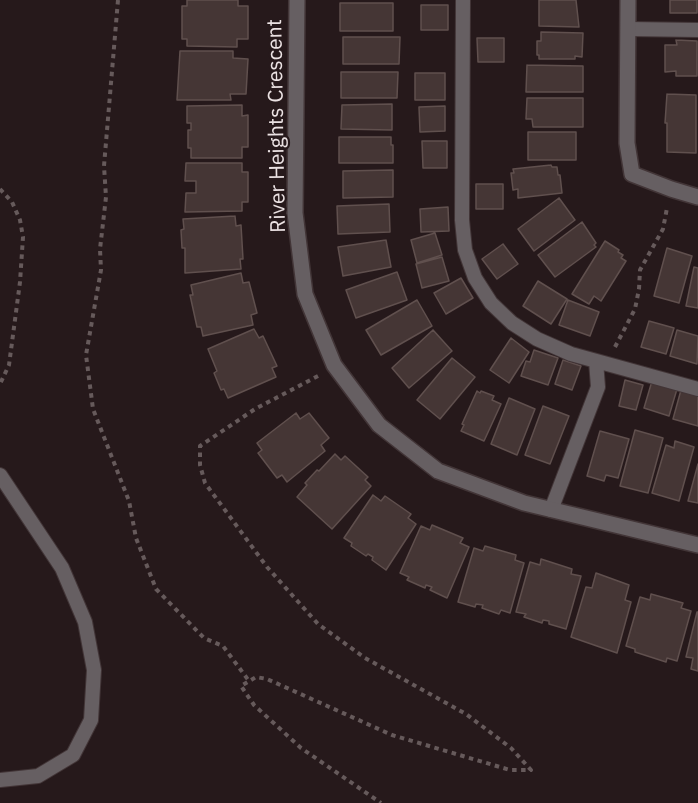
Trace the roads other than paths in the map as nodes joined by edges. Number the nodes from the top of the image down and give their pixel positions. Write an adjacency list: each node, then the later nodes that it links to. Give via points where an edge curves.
1 (297, 0): 10 (street, River Heights Crescent, via 295,213 306,294 334,365 379,425 438,471)
2 (463, 0): 7 (lane, via 462,220 465,250 475,278 491,303 512,323 537,339)
3 (628, 0): 4 (street)
4 (628, 30): 5 (lane); 6 (street, via 627,143 632,174)
5 (698, 30)
6 (698, 197)
7 (596, 361): 8 (lane); 10 (lane, via 598,387)
8 (698, 389)
9 (0, 475): 12 (lane, via 62,568 86,622 94,670 91,720 73,755 38,776)
10 (552, 510): 11 (street, River Heights Crescent)
11 (698, 545)
12 (0, 780)

